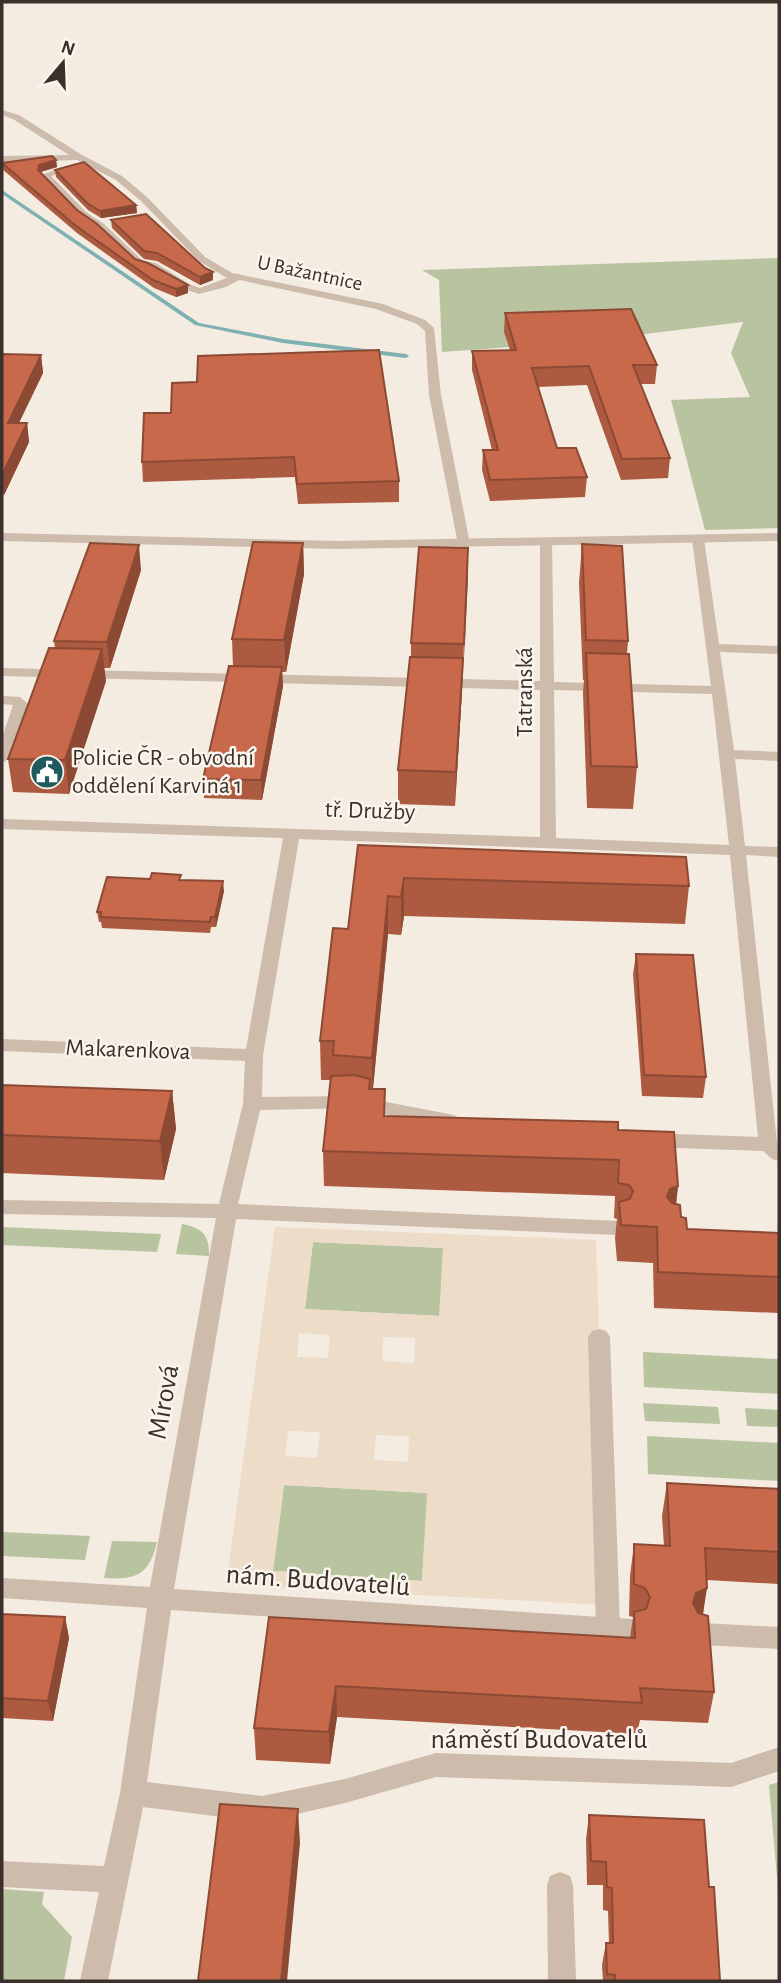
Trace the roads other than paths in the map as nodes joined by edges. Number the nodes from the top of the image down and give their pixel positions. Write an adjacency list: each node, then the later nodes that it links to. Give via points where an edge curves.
1 (2, 112): 3 (street)
2 (2, 159): 3 (street, U Bažantnice)
3 (84, 160): 4 (street, U Bažantnice, via 119,178); 7 (street, via 45,175)
4 (160, 215): 5 (street); 8 (street, U Bažantnice, via 202,259)
5 (147, 217)
6 (113, 221): 7 (street)
7 (101, 226): 8 (street, via 140,263 153,265 186,286 204,291)
8 (237, 277): 13 (street, U Bažantnice, via 379,306 430,330 435,395)
9 (2, 537): 13 (street)
10 (779, 537): 11 (street)
11 (698, 539): 12 (street); 14 (street)
12 (546, 542): 13 (street); 17 (street, Tatranská)
13 (464, 544)
14 (713, 648): 15 (street); 18 (street)
15 (779, 650)
16 (2, 672): 17 (street)
17 (549, 685): 18 (street); 25 (street, Tatranská)
18 (718, 690): 20 (street)
19 (2, 700): 22 (street, via 21,704)
20 (727, 754): 21 (street); 26 (street)
21 (779, 756)
22 (2, 758)
23 (2, 824): 24 (street, tř. Družby)
24 (292, 833): 25 (street, tř. Družby); 29 (street, Mírová)
25 (548, 842): 26 (street, tř. Družby)
26 (737, 851): 27 (street, tř. Družby); 33 (street)
27 (779, 852)
28 (2, 1045): 29 (street, Makarenkova)
29 (254, 1055): 30 (street, Mírová)
30 (252, 1104): 31 (street, via 355,1102); 35 (street, Mírová)
31 (469, 1126)
32 (630, 1140): 33 (street)
33 (774, 1149)
34 (2, 1207): 35 (street)
35 (228, 1211): 36 (street); 39 (street, Mírová)
36 (617, 1228)
37 (599, 1336): 39 (street, nám. Budovatelů, via 620,1629)
38 (2, 1588): 39 (street, nám. Budovatelů)
39 (160, 1601): 43 (street, Mírová)
40 (702, 1634): 41 (street)
41 (779, 1638)
42 (779, 1759): 43 (street, náměstí Budovatelů, via 731,1775 436,1765 262,1809)
43 (133, 1793): 45 (street, Mírová)
44 (2, 1874): 45 (street)
45 (113, 1881): 47 (street, Mírová)
46 (560, 1885): 48 (street)
47 (94, 1981)
48 (562, 1981)

